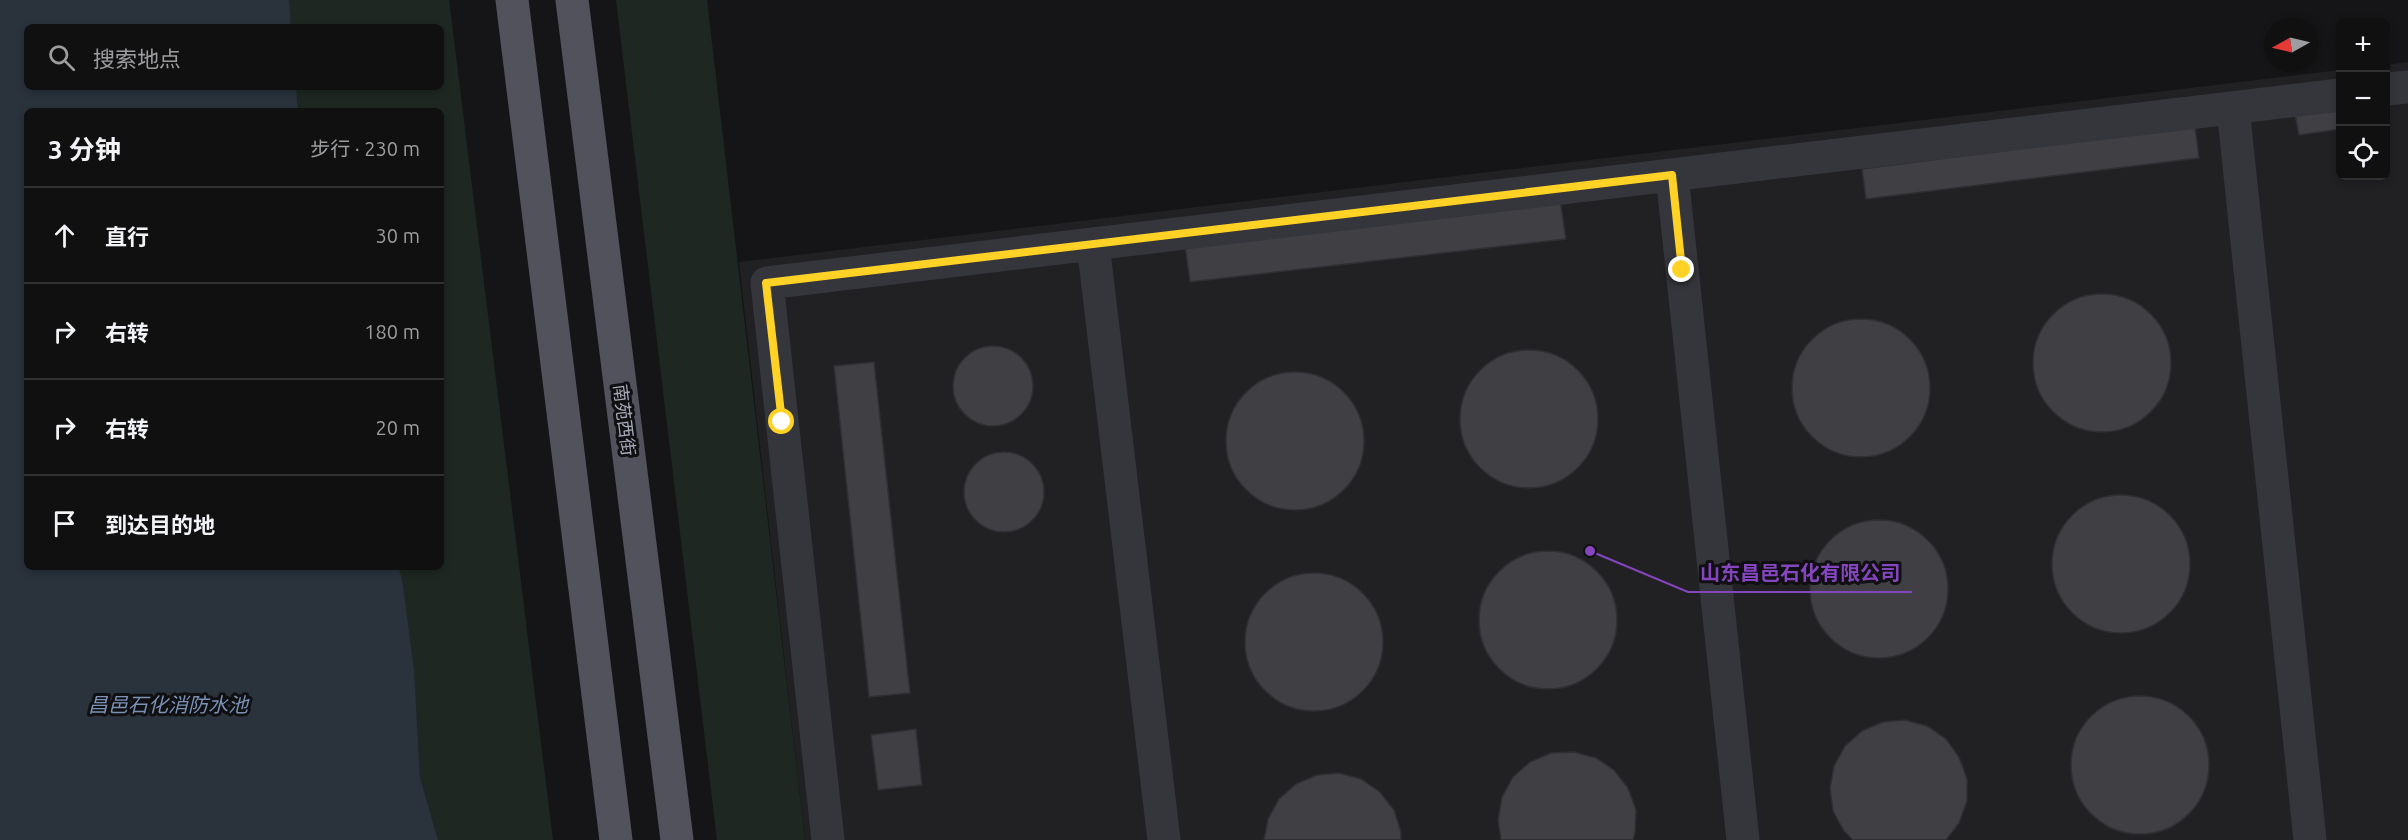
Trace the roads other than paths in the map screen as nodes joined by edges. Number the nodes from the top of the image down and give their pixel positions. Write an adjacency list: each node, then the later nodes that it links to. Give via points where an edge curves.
1 (512, 0): 9 (main road)
2 (572, 0): 10 (main road, 南苑西街)
3 (2408, 87): 4 (lane)
4 (2390, 89)
5 (2336, 95): 6 (lane)
6 (2233, 108): 7 (lane); 14 (lane)
7 (1672, 175): 8 (lane); 13 (lane)
8 (1094, 244): 11 (lane, via 766,283); 12 (lane)
9 (616, 840)
10 (677, 840)
11 (828, 840)
12 (1164, 840)
13 (1743, 840)
14 (2310, 840)

